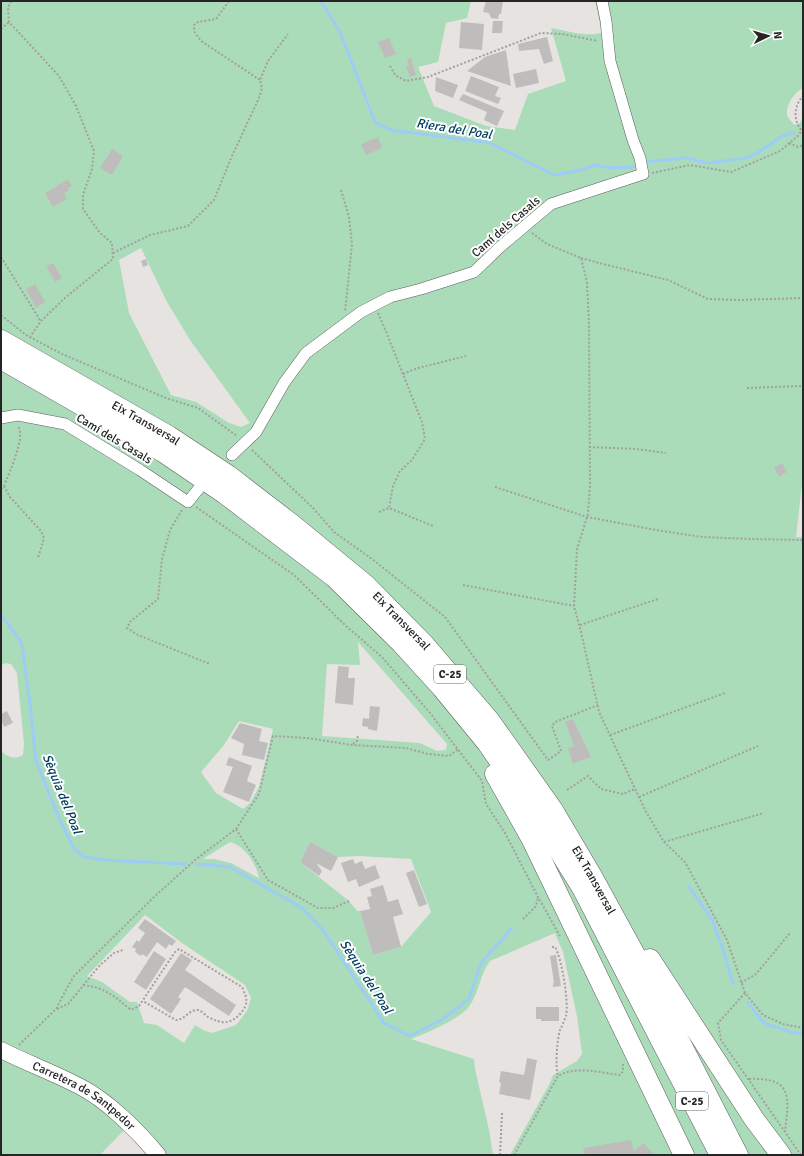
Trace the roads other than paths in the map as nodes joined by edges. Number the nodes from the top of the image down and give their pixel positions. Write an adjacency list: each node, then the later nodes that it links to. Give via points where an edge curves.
1 (602, 1): 5 (street, Camí dels Casals, via 610,61 643,172 551,204 474,272 421,290 390,297 345,323 306,353 284,383 256,432)
2 (1, 340): 8 (highway, Eix Transversal / C-25, via 182,445 293,525 366,585 424,644 490,721)
3 (1, 359): 7 (highway, Eix Transversal / C-25, via 163,452)
4 (1, 418): 6 (street, Camí dels Casals, via 18,416 65,424 188,502)
5 (232, 455)
6 (200, 487)
7 (282, 536): 11 (highway, via 444,707 493,772 531,838); 12 (highway, Eix Transversal / C-25, via 334,577 401,643 487,743 538,817 582,888)
8 (553, 810): 13 (highway, Eix Transversal / C-25, via 638,960); 14 (highway, via 598,868 649,958 754,1119)
9 (8, 1053): 10 (street, Carretera de Santpedor, via 81,1087 132,1126)
10 (158, 1155)
11 (684, 1155)
12 (720, 1155)
13 (738, 1155)
14 (781, 1155)

